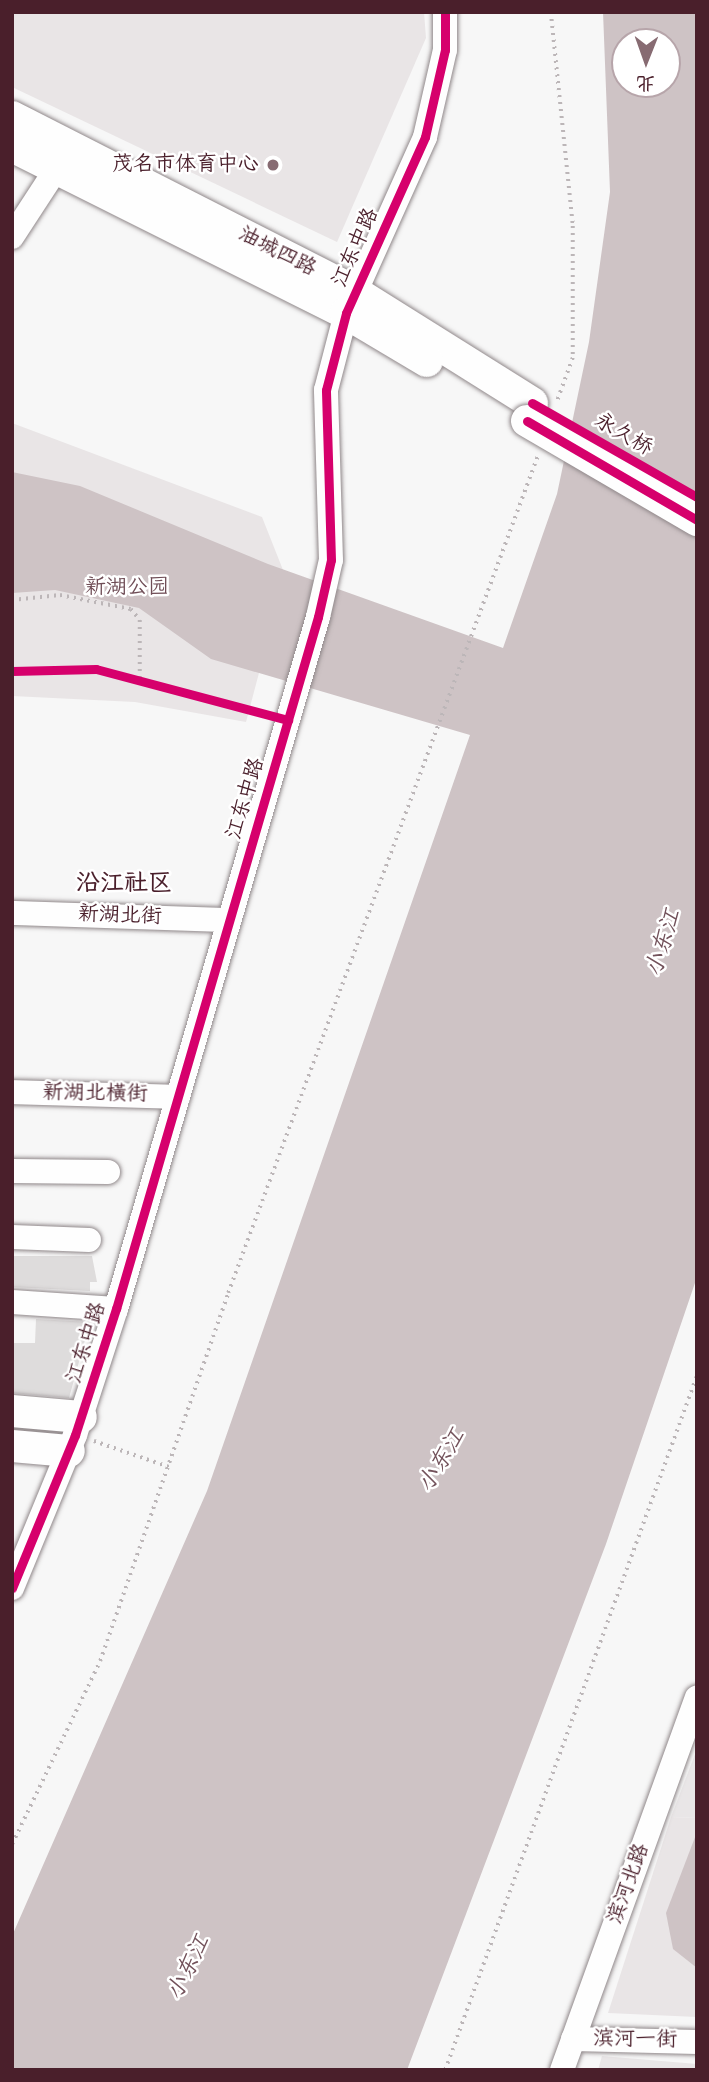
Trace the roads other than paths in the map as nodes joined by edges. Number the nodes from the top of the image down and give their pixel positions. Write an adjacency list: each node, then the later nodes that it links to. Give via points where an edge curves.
1 (444, 12): 6 (street, 江东中路, via 445,51 425,137)
2 (12, 117): 6 (main road, 油城四路)
3 (12, 146): 4 (main road, 油城四路)
4 (57, 168): 5 (street); 6 (main road, 油城四路)
5 (12, 237)
6 (351, 302): 7 (main road, 油城四路); 11 (street, 江东中路, via 326,390 331,560)
7 (539, 420): 8 (main road, 永久桥); 9 (main road, 永久桥, bridge)
8 (697, 497)
9 (697, 520)
10 (12, 913): 11 (street, 新湖北街)
11 (228, 920): 13 (street, 江东中路)
12 (12, 1092): 13 (street, 新湖北横街)
13 (178, 1097): 19 (street, 江东中路)
14 (12, 1171): 15 (street)
15 (108, 1172)
16 (12, 1237): 17 (street)
17 (89, 1240)
18 (12, 1303): 19 (street)
19 (116, 1309): 21 (street, 江东中路)
20 (12, 1411): 21 (main road)
21 (75, 1434): 22 (main road); 23 (street, 江东中路)
22 (12, 1446)
23 (12, 1588)
24 (697, 1698): 25 (street, 滨河北路)
25 (573, 2039): 26 (street, 滨河一街); 27 (street, 滨河北路)
26 (697, 2042)
27 (562, 2070)

